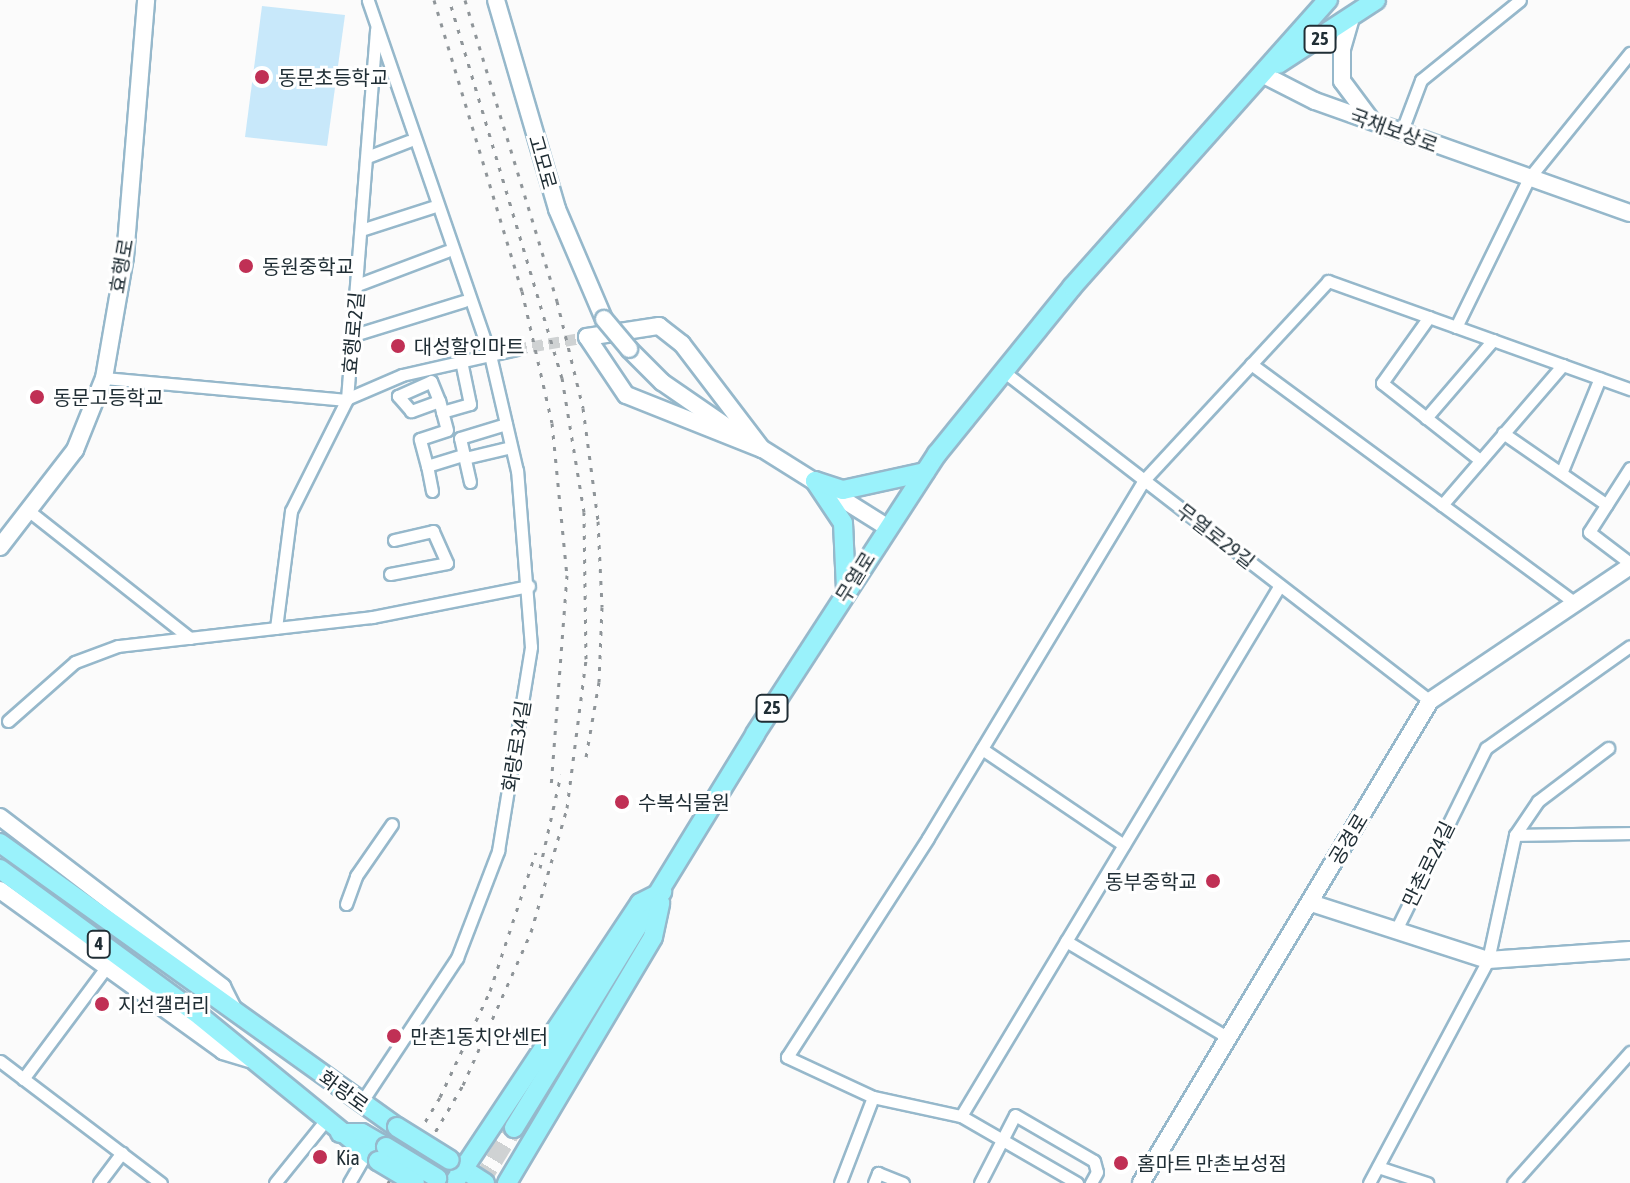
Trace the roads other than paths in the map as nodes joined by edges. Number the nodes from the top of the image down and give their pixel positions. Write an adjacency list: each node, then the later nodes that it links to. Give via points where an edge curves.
1 (146, 0): 32 (main road, 효행로, via 125,257)
2 (368, 0): 8 (street, 화랑로34길)
3 (496, 0): 40 (main road, 고모로, bridge, via 557,209 587,290 604,319 662,382)
4 (1328, 0): 10 (main road, 무열로)
5 (1376, 0): 7 (main road, 무열로 / 25)
6 (1520, 0): 12 (street, via 1421,80)
7 (1350, 21): 10 (main road, 무열로 / 25); 11 (main road, via 1342,49 1342,81)
8 (377, 25): 14 (street, 효행로2길); 27 (street, 화랑로34길)
9 (1630, 53): 15 (street)
10 (1262, 74): 11 (main road, 국채보상로); 31 (main road, 무열로 / 25)
11 (1372, 122): 12 (main road, 국채보상로)
12 (1401, 133): 15 (main road, 국채보상로)
13 (409, 141): 14 (street)
14 (367, 157): 18 (street, 효행로2길)
15 (1529, 178): 17 (main road, 국채보상로); 23 (street)
16 (432, 207): 18 (street)
17 (1630, 213)
18 (361, 230): 20 (street, 효행로2길)
19 (447, 251): 20 (street)
20 (357, 285): 24 (street, 효행로2길)
21 (464, 301): 24 (street)
22 (1429, 317): 23 (street); 29 (street, via 1328,281); 36 (street, via 1382,383)
23 (1456, 327): 25 (street)
24 (354, 335): 35 (street, 효행로2길)
25 (1493, 340): 30 (street); 36 (street)
26 (516, 349): 27 (street)
27 (490, 355): 28 (street); 37 (street, 화랑로34길)
28 (461, 361): 35 (street, via 402,375); 43 (street, via 470,404 440,407 447,430 420,439)
29 (1251, 364): 47 (street); 51 (street)
30 (1563, 365): 33 (street); 38 (street)
31 (1003, 371): 46 (main road, 무열로 / 25); 47 (street, 무열로29길)
32 (104, 378): 35 (street); 53 (main road, 효행로, via 75,450)
33 (1600, 378): 34 (street); 45 (street)
34 (1630, 389)
35 (347, 399): 63 (street, 효행로2길, via 291,511)
36 (1426, 418): 42 (street)
37 (506, 424): 39 (street, 화랑로34길); 41 (street, via 460,438)
38 (1503, 433): 42 (street); 45 (street)
39 (511, 447): 41 (street); 60 (street, 화랑로34길)
40 (762, 449): 40 (main road, via 671,332 645,327 584,338 626,395); 48 (main road)
41 (464, 457): 43 (street); 49 (street)
42 (1480, 460): 51 (street)
43 (427, 466): 50 (street)
44 (1630, 468): 52 (street)
45 (1562, 471): 52 (street)
46 (925, 472): 48 (main road, via 843,490); 54 (main road, 무열로 / 25)
47 (1144, 480): 59 (street, 무열로29길); 69 (street)
48 (815, 481): 54 (main road); 61 (main road, via 843,523)
49 (470, 482)
50 (432, 491)
51 (1442, 505): 62 (street)
52 (1607, 505): 57 (street, 공경로, via 1589,532)
53 (29, 511): 56 (main road, 효행로); 64 (street)
54 (887, 527): 61 (main road, 무열로 / 25)
55 (394, 540): 58 (street, via 433,531 447,563)
56 (0, 547)
57 (1630, 564): 62 (main road, 공경로)
58 (390, 574)
59 (1280, 585): 66 (street, 무열로29길); 75 (street)
60 (529, 586): 63 (street); 93 (street, 화랑로34길, via 531,647 498,851 457,958)
61 (846, 590): 78 (main road, 무열로 / 25)
62 (1575, 603): 66 (main road, 공경로)
63 (282, 629): 64 (street)
64 (190, 638): 67 (street, via 118,646 83,658)
65 (1630, 646): 81 (street, 만촌로24길, via 1486,748)
66 (1430, 701): 79 (main road, 공경로)
67 (8, 721)
68 (1608, 748): 73 (street, via 1538,801)
69 (982, 749): 75 (street); 92 (street, via 787,1057)
70 (0, 817): 86 (main road, via 222,987)
71 (392, 824): 80 (street, via 356,876)
72 (1630, 833): 73 (street)
73 (1515, 835): 84 (street)
74 (0, 843): 86 (main road, 화랑로)
75 (1124, 845): 82 (street)
76 (0, 869): 90 (main road, 화랑로 / 4)
77 (0, 890): 85 (main road)
78 (662, 892): 96 (main road, 무열로 / 25); 101 (main road, via 640,903); 108 (main road, via 653,937)
79 (1311, 903): 81 (main road, 만촌로24길); 87 (main road, 공경로)
80 (346, 904)
81 (1396, 930): 84 (main road, 만촌로24길)
82 (1066, 941): 87 (street); 94 (street)
83 (1630, 950): 84 (main road, 만촌로24길)
84 (1488, 960): 100 (street)
85 (105, 969): 90 (main road, via 223,1051); 91 (street)
86 (235, 1012): 93 (main road, 화랑로)
87 (1229, 1038): 115 (main road, 공경로)
88 (1630, 1052): 118 (street)
89 (0, 1061): 91 (street)
90 (257, 1062): 95 (main road, 화랑로 / 4)
91 (23, 1079): 98 (street)
92 (873, 1097): 94 (street); 109 (street)
93 (361, 1103): 101 (main road, 화랑로, bridge)
94 (961, 1116): 97 (street)
95 (333, 1127): 99 (main road, via 362,1133); 104 (street)
96 (514, 1128)
97 (1000, 1138): 112 (street); 113 (street); 114 (street, via 1015,1115 1094,1161 1097,1172)
98 (122, 1153): 102 (street); 103 (street)
99 (377, 1154): 101 (main road, bridge); 105 (street); 106 (main road, bridge)
100 (1378, 1167): 116 (street); 117 (street)
101 (450, 1175): 107 (main road, 화랑로)
102 (99, 1183)
103 (161, 1183)
104 (275, 1183)
105 (349, 1183)
106 (415, 1183)
107 (485, 1183)
108 (507, 1183)
109 (840, 1183)
110 (874, 1183): 111 (street, via 878,1173)
111 (903, 1183)
112 (980, 1183)
113 (1077, 1183)
114 (1091, 1183)
115 (1141, 1183)
116 (1369, 1183)
117 (1427, 1183)
118 (1513, 1183)

